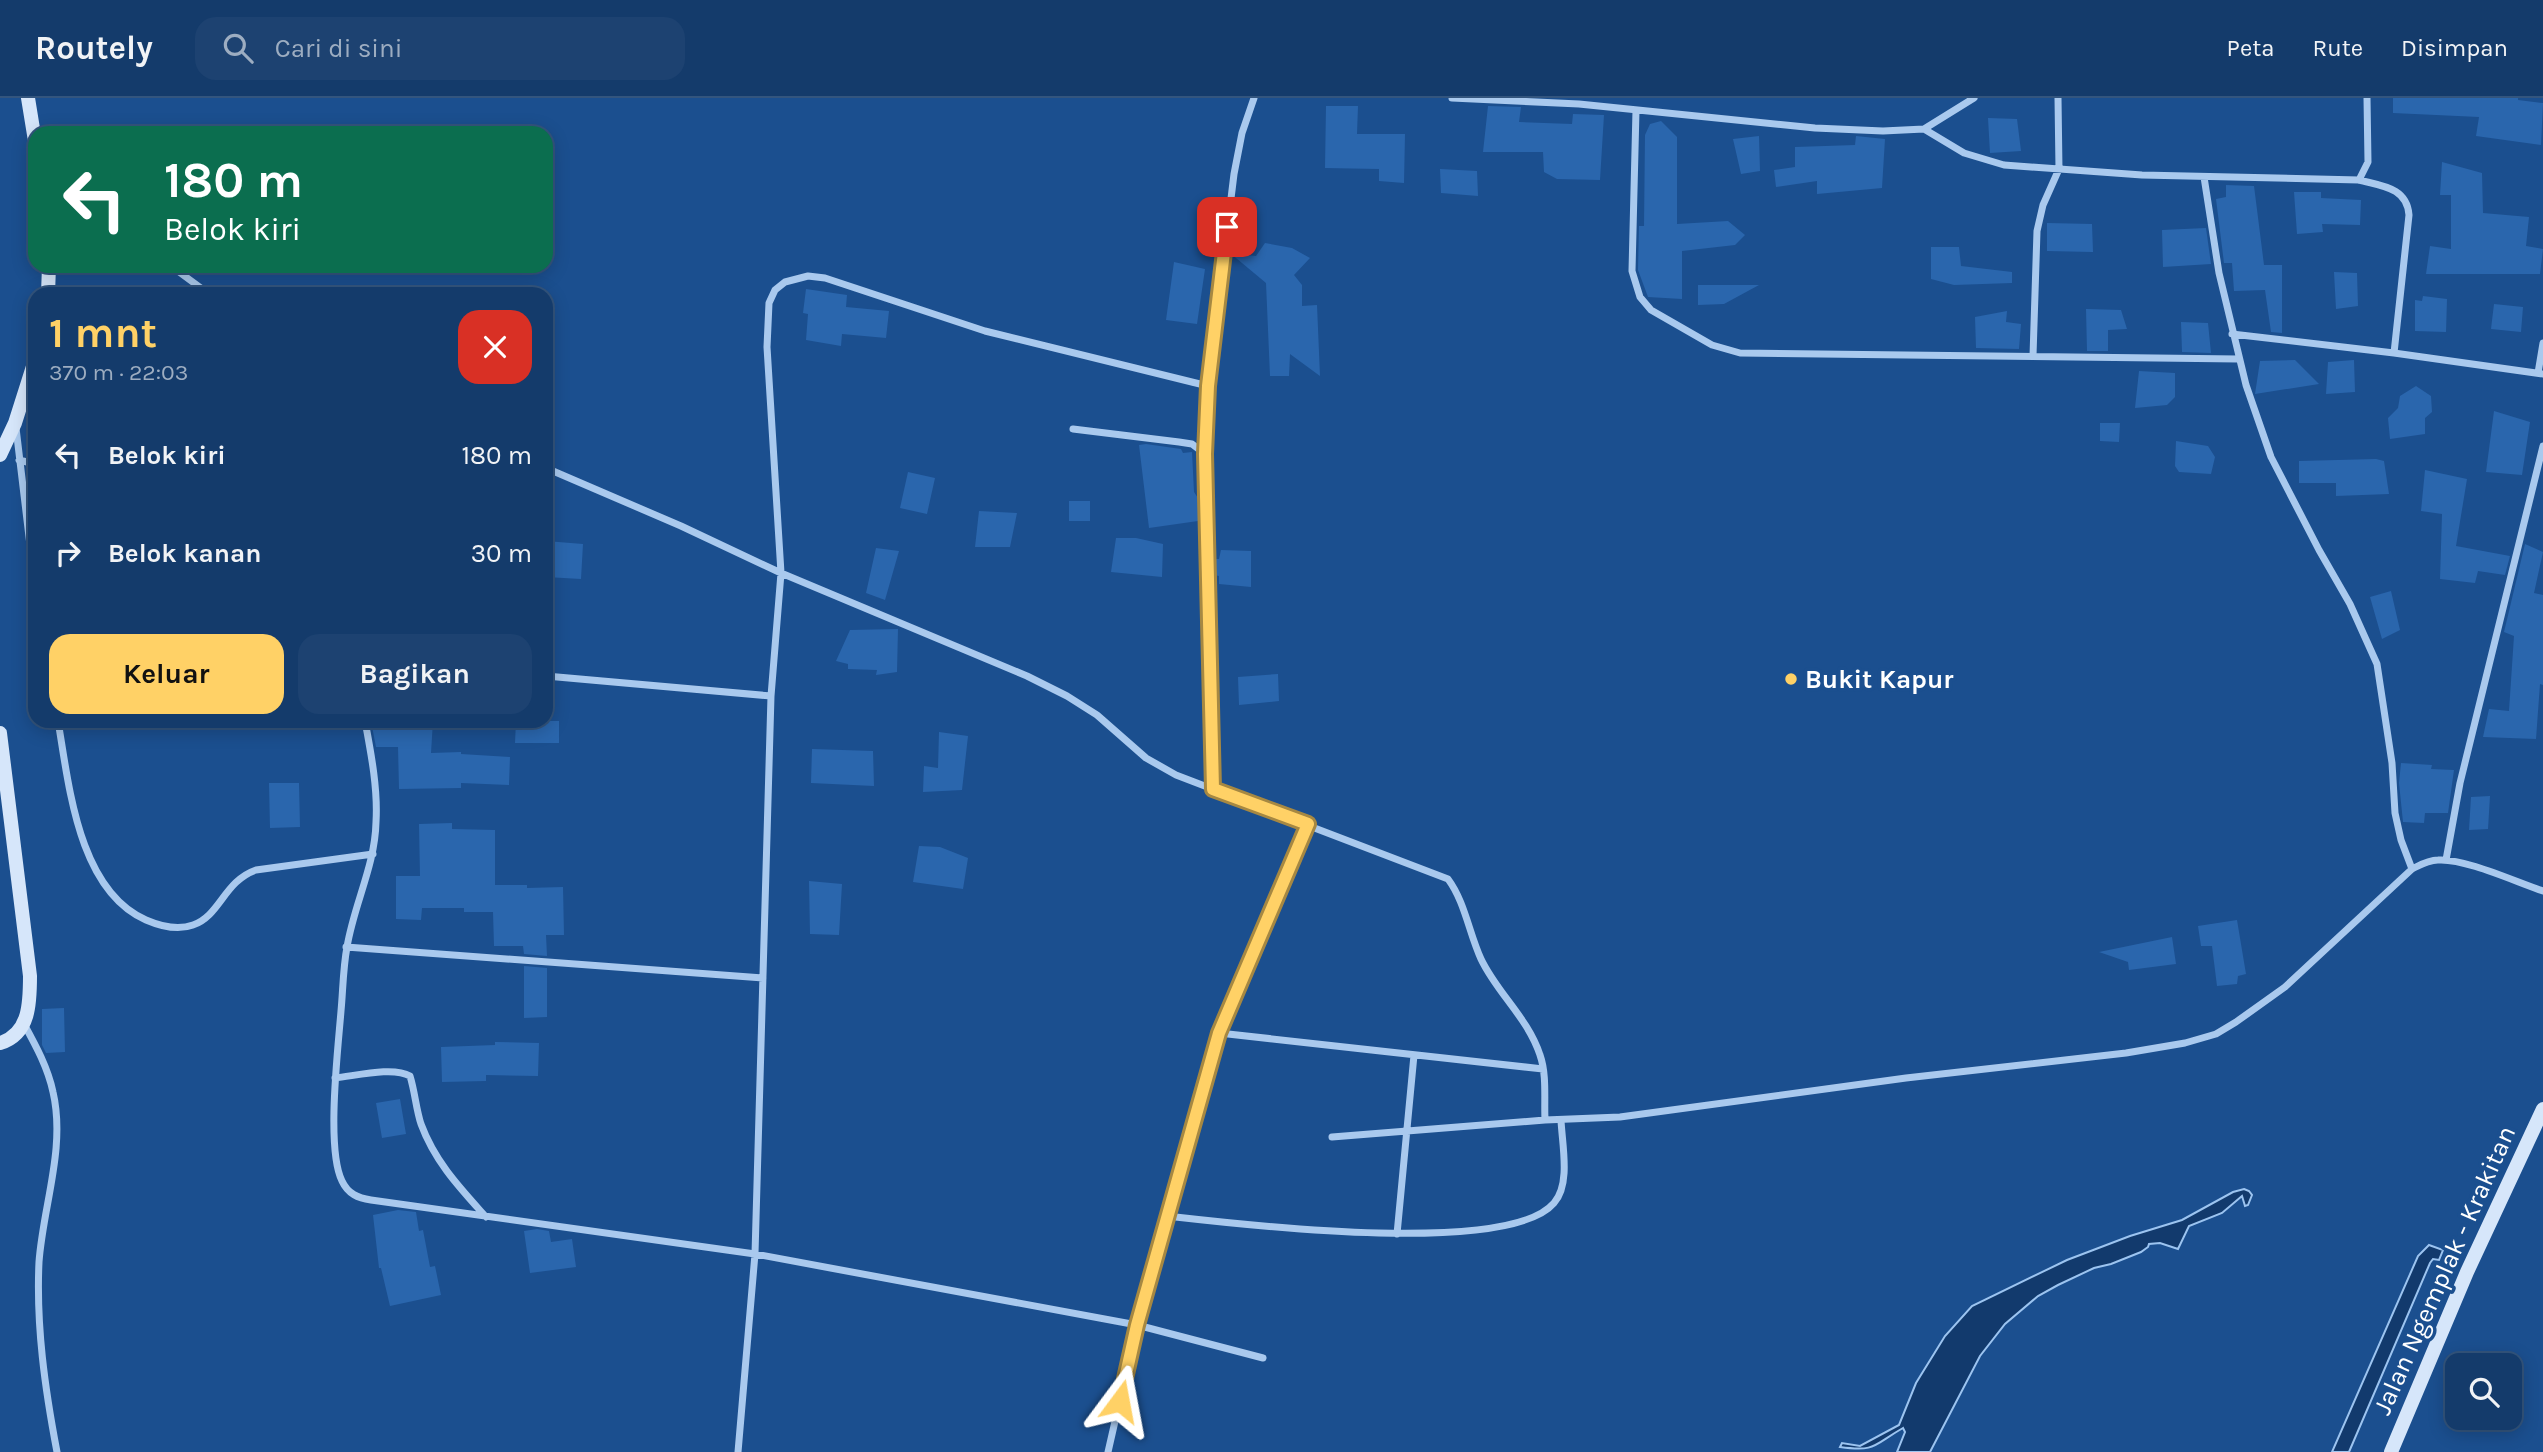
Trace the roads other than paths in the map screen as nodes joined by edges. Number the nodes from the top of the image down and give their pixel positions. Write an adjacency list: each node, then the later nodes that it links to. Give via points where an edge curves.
1 (28, 98): 9 (street)
2 (1254, 98): 23 (street, via 1234,174)
3 (1452, 98): 7 (street)
4 (1974, 98): 10 (street)
5 (2058, 98): 11 (street)
6 (2367, 98): 13 (street, via 2368,162)
7 (1580, 101): 8 (street)
8 (1636, 110): 10 (street, via 1815,128); 19 (street, via 1632,271 1643,303 1659,317 1712,345 1740,353)
9 (33, 126)
10 (1924, 129): 11 (street, via 1982,160)
11 (2059, 169): 12 (street); 19 (street, via 2036,231)
12 (2204, 177): 13 (street); 16 (street)
13 (2359, 180): 18 (street, via 2395,190 2409,208)
14 (180, 273): 15 (street)
15 (200, 287)
16 (2232, 334): 18 (street); 20 (street)
17 (2543, 343): 21 (street)
18 (2394, 353): 21 (street)
19 (2033, 356): 20 (street)
20 (2238, 359): 43 (street, via 2272,457 2377,664 2395,813)
21 (2540, 374)
22 (28, 382): 24 (street)
23 (1208, 386): 27 (street); 33 (street, via 985,331 825,278 808,276 785,282 769,303 767,347)
24 (15, 423): 28 (street); 29 (street)
25 (1073, 429): 27 (street, via 1192,444)
26 (2543, 446): 42 (street, via 2463,771)
27 (1205, 454): 39 (street)
28 (0, 455)
29 (19, 460): 30 (street); 32 (street)
30 (28, 462)
31 (553, 471): 33 (street)
32 (28, 531)
33 (781, 573): 35 (street); 39 (street, via 1068,696 1162,769)
34 (553, 677): 35 (street)
35 (771, 696): 46 (street)
36 (59, 728): 41 (street, via 85,846 118,902 152,922 172,928 199,922 234,883 256,870)
37 (366, 728): 41 (street, via 375,790)
38 (0, 733): 47 (street, via 30,976 30,1004)
39 (1213, 789): 40 (street)
40 (1308, 824): 48 (street); 51 (street, via 1448,879 1487,970 1524,1021)
41 (373, 854): 45 (street)
42 (2446, 860): 43 (street); 44 (street)
43 (2412, 869): 55 (street, via 2285,987 2206,1037 2126,1053 1620,1117)
44 (2543, 891)
45 (346, 947): 46 (street); 52 (street)
46 (763, 978): 61 (street)
47 (24, 1023): 49 (street); 64 (street, via 54,1093 56,1143 39,1259 39,1294 44,1379)
48 (1219, 1033): 50 (street); 58 (street)
49 (0, 1043)
50 (1414, 1055): 51 (street); 56 (street)
51 (1544, 1069): 54 (street)
52 (335, 1078): 59 (street, via 391,1072 410,1076 421,1123 437,1160); 59 (street, via 335,1149 340,1177 348,1191 360,1198)
53 (2543, 1109): 67 (street, Jalan Ngemplak - Krakitan)
54 (1545, 1120): 55 (street); 56 (street)
55 (1561, 1120): 60 (street, via 1562,1188 1552,1206 1496,1227)
56 (1407, 1131): 57 (street); 60 (street)
57 (1332, 1137)
58 (1167, 1216): 60 (street, via 1317,1232); 62 (street)
59 (486, 1217): 61 (street)
60 (1397, 1234)
61 (755, 1254): 62 (street); 65 (street)
62 (1137, 1325): 63 (street); 66 (street)
63 (1263, 1358)
64 (57, 1452)
65 (738, 1452)
66 (1108, 1452)
67 (2391, 1452)

